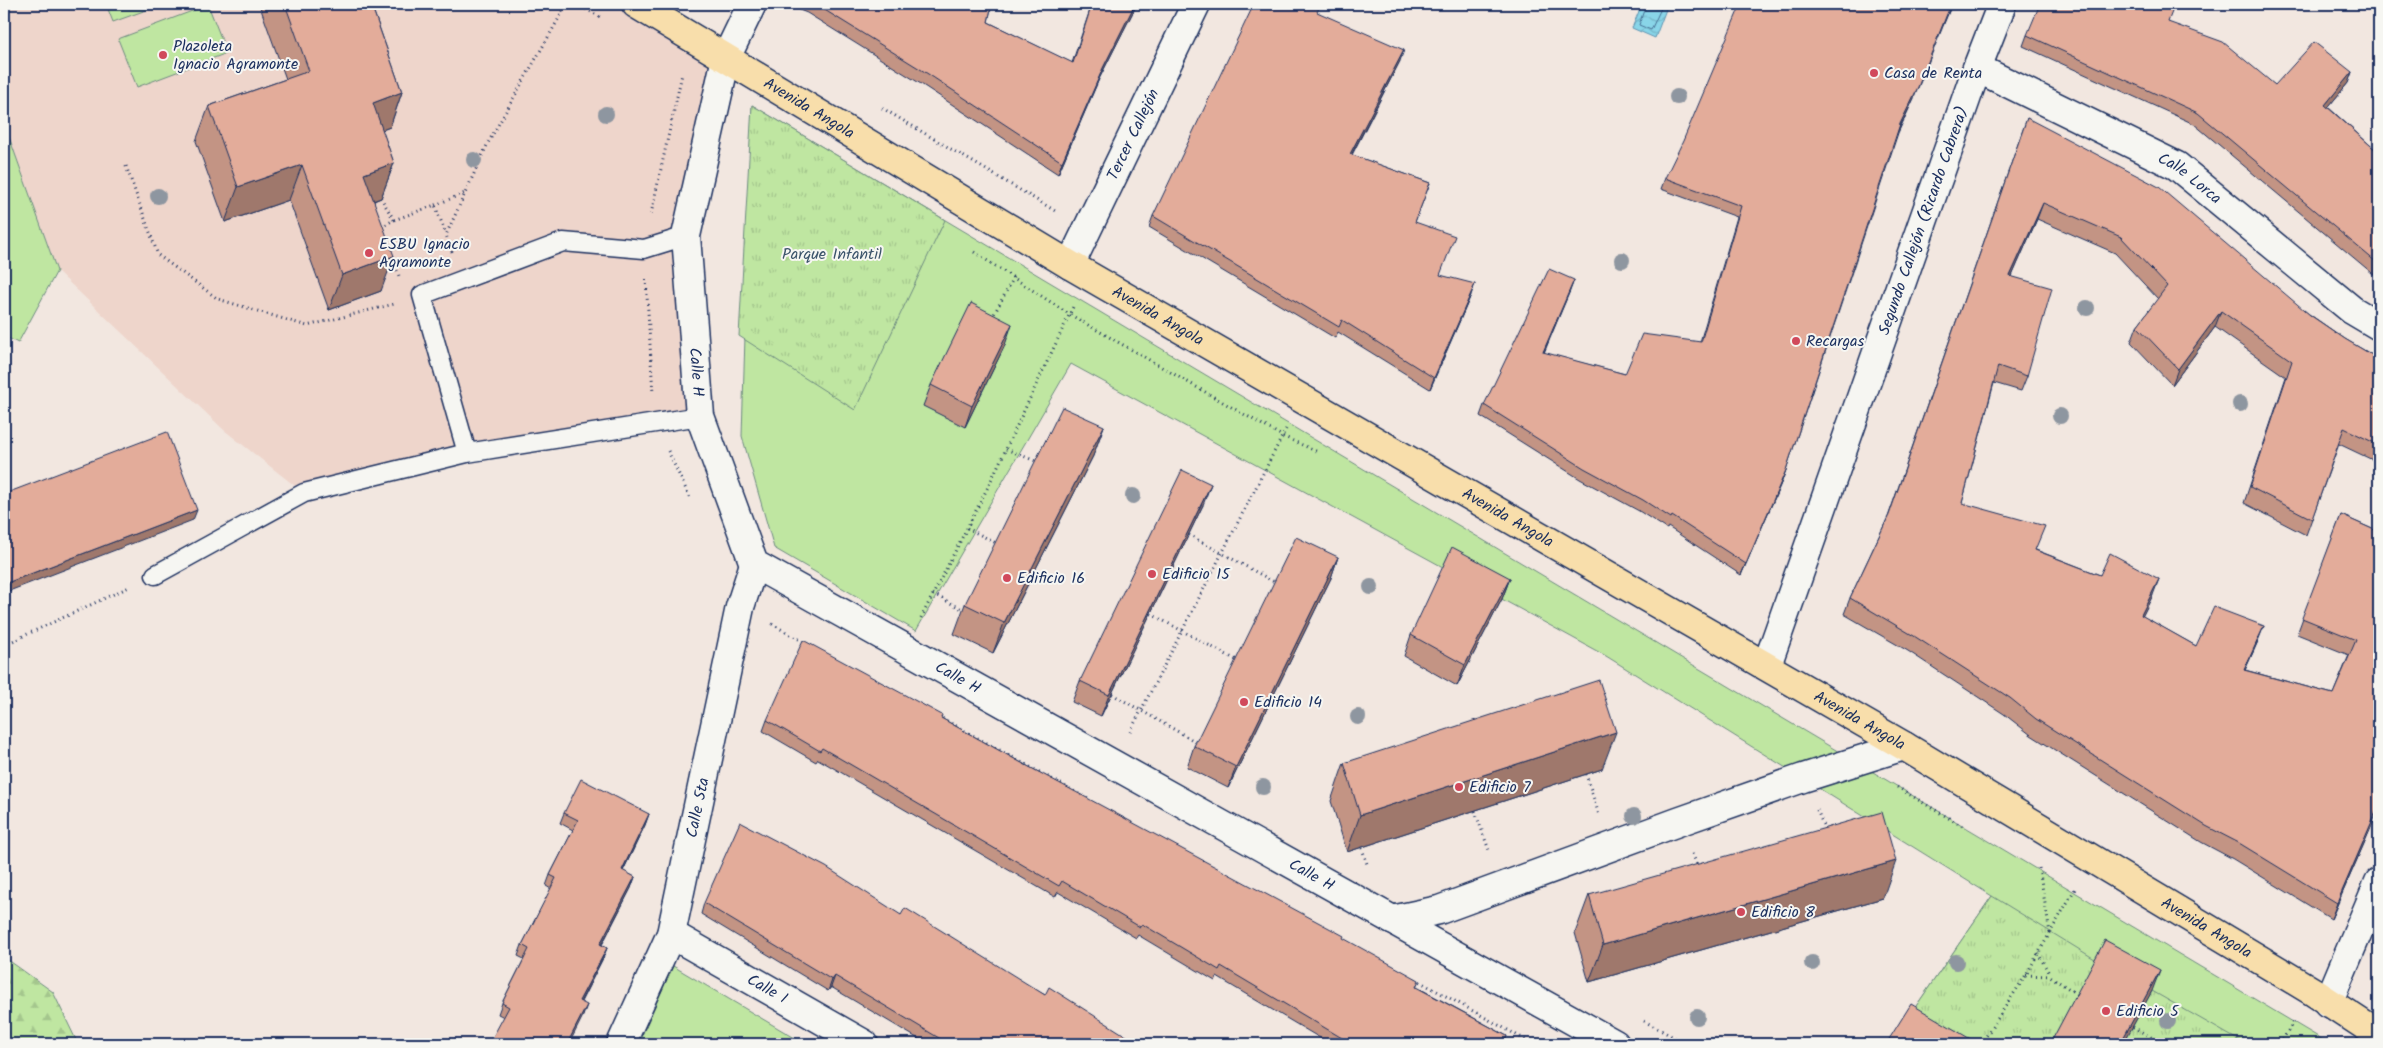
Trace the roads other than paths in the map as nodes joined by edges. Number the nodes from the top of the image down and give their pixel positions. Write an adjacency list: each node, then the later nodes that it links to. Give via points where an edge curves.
1 (636, 4): 5 (main road, Avenida Angola)
2 (752, 4): 5 (street, Calle H)
3 (1196, 4): 8 (street, Tercer Callejón)
4 (2002, 4): 6 (street, Segundo Callejón (Ricardo Cabrera))
5 (726, 58): 7 (street, Calle H); 8 (main road, Avenida Angola)
6 (1977, 68): 9 (street, Calle Lorca, via 2177,166 2352,310); 14 (street, Segundo Callejón (Ricardo Cabrera))
7 (686, 236): 10 (street, Calle H); 11 (lane, via 644,249 563,242 422,295)
8 (1079, 270): 14 (main road, Avenida Angola)
9 (2379, 326)
10 (700, 416): 11 (lane); 12 (street, Calle H)
11 (467, 453): 13 (lane, via 304,493)
12 (754, 564): 17 (street, Calle H); 18 (street, Calle 5ta, via 740,607)
13 (155, 575)
14 (1767, 665): 15 (main road, Avenida Angola)
15 (1904, 746): 17 (street, via 1609,846 1439,910); 19 (main road, Avenida Angola)
16 (2379, 882): 19 (street)
17 (1392, 920): 23 (street, Calle H)
18 (671, 934): 21 (street, Calle 5ta); 22 (street, Calle I)
19 (2328, 1002): 20 (main road, Avenida Angola)
20 (2379, 1035)
21 (621, 1044)
22 (864, 1044)
23 (1613, 1044)

